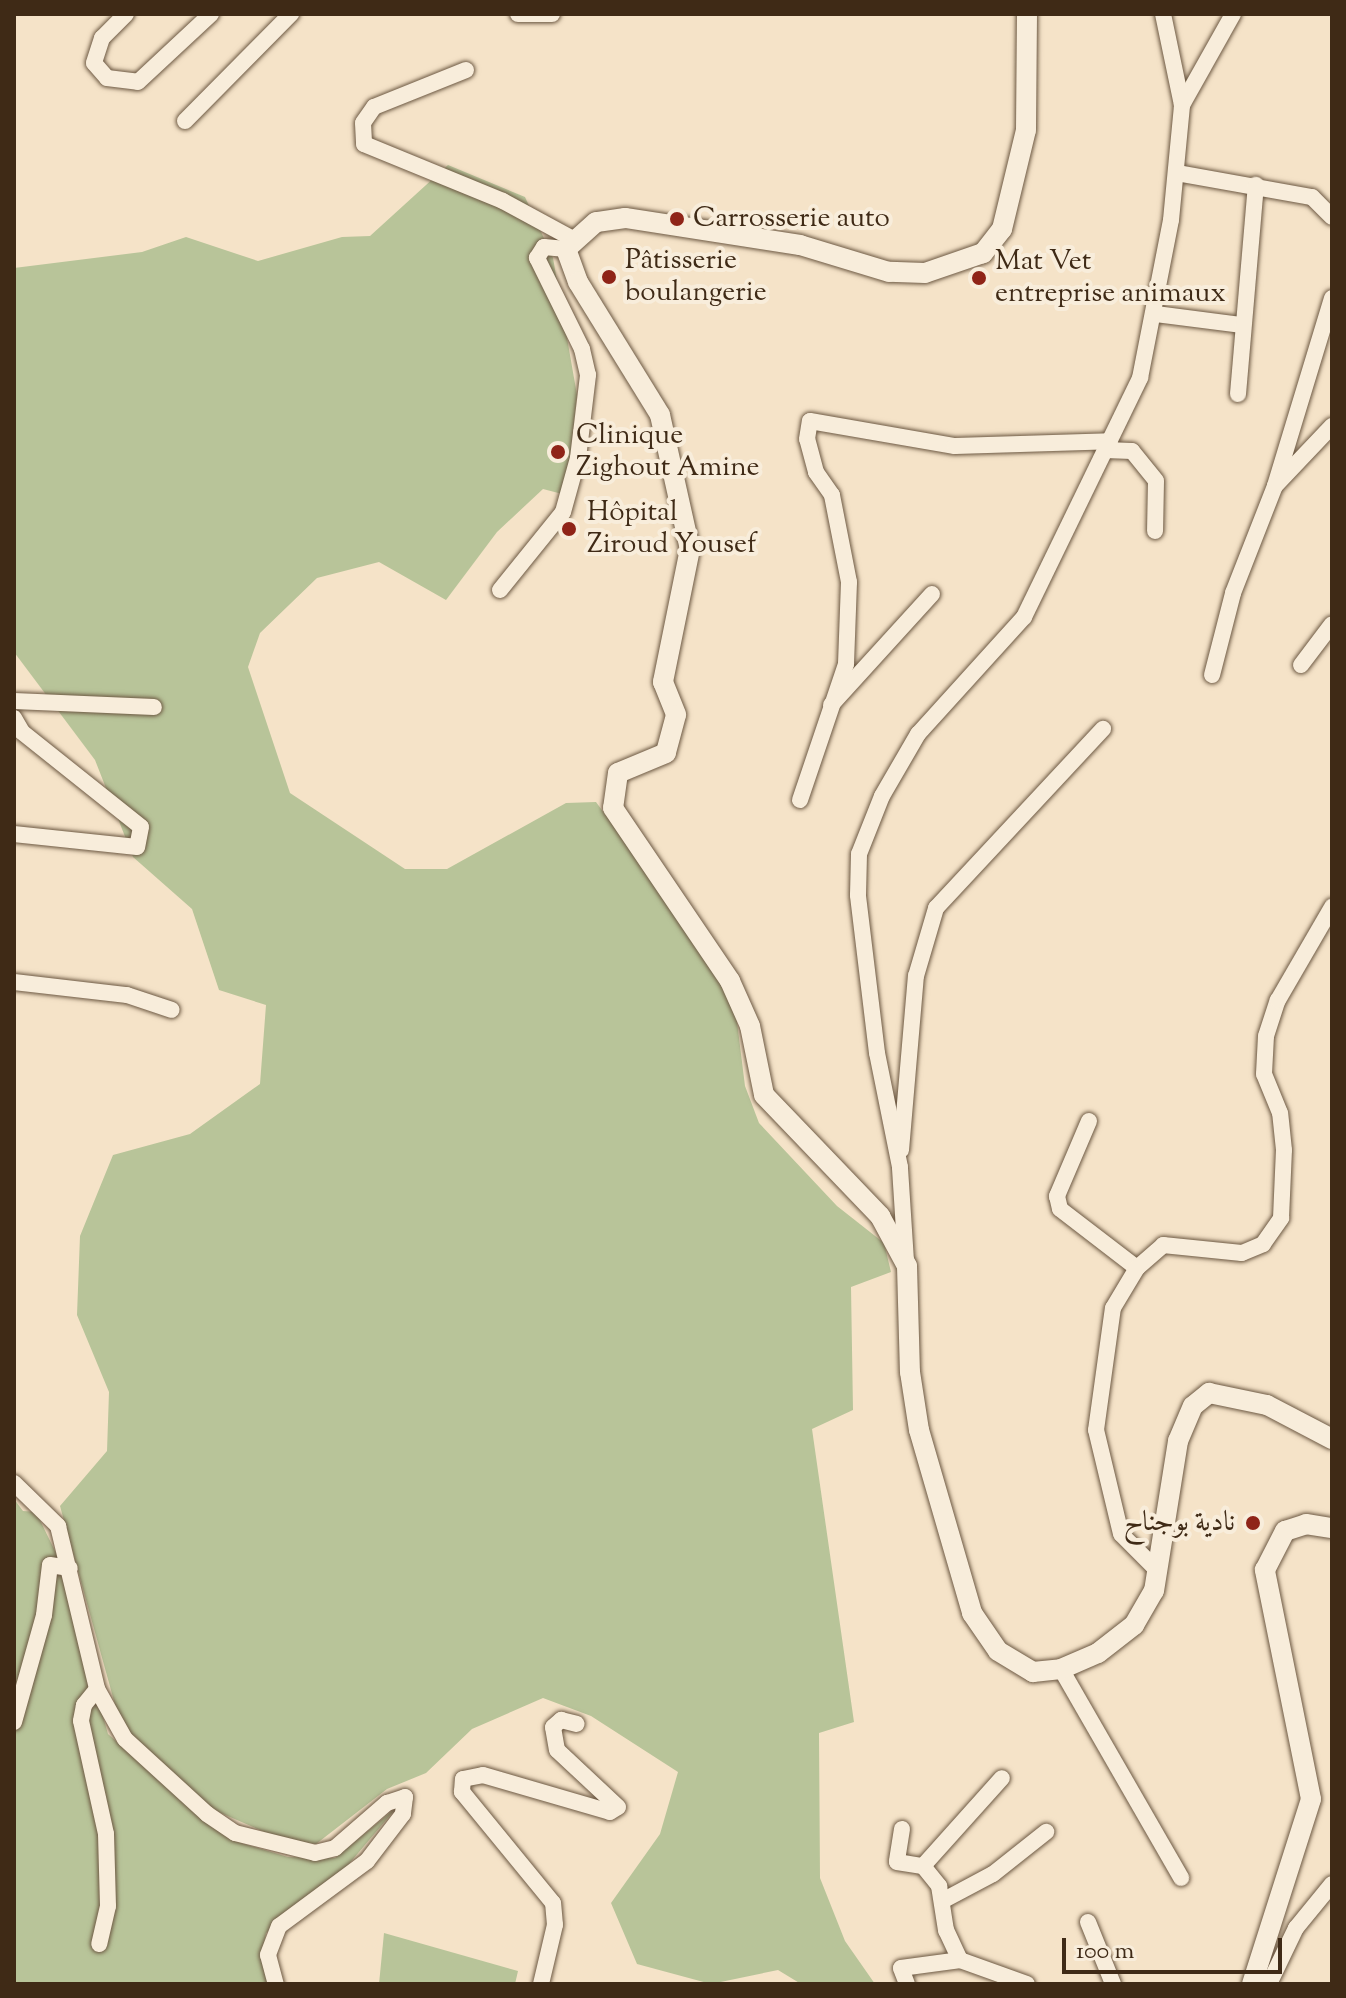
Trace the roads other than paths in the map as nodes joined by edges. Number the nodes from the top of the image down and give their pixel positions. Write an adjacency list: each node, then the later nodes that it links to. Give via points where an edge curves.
1 (126, 14): 2 (street, via 102,38 94,63 107,78 138,82)
2 (211, 14)
3 (291, 14): 11 (street)
4 (518, 14): 5 (street)
5 (552, 14)
6 (1027, 14): 15 (street, via 1026,130 1002,229 983,253 925,273 889,272 800,245 625,218 596,222)
7 (1163, 14): 10 (street)
8 (1233, 14): 10 (street)
9 (466, 70): 15 (street, via 374,107 363,123 364,144 503,201)
10 (1182, 105): 12 (street)
11 (185, 121)
12 (1177, 173): 13 (street); 17 (street)
13 (1256, 185): 14 (street, via 1312,197); 18 (street)
14 (1332, 217)
15 (570, 244): 24 (street, via 544,247 537,258 575,326 585,362 578,458 563,512); 41 (street, via 578,282 660,415 690,549 663,682 676,715 666,753 618,773 613,808 730,981 750,1026 764,1095 880,1216)
16 (1332, 298): 22 (street)
17 (1156, 314): 18 (street); 21 (street, via 1140,378)
18 (1242, 325): 19 (street)
19 (1238, 394)
20 (1332, 426): 22 (street)
21 (1108, 445): 23 (street, via 1132,451 1156,481); 30 (street, via 955,446 810,421 807,439 816,472 832,495 849,582 846,664); 40 (street, via 1024,617 918,734 882,796 859,854 858,895 877,1053)
22 (1275, 486): 28 (street, via 1233,593)
23 (1155, 531)
24 (500, 590)
25 (932, 594): 30 (street)
26 (1332, 624): 27 (street)
27 (1301, 665)
28 (1212, 675)
29 (14, 701): 31 (street)
30 (830, 706): 34 (street)
31 (154, 707)
32 (14, 718): 35 (street, via 22,732 141,827 137,847)
33 (1103, 729): 40 (street, via 936,908 916,976)
34 (800, 800)
35 (14, 834)
36 (1332, 907): 42 (street, via 1278,1000 1266,1036 1264,1074 1280,1113 1284,1150 1281,1218 1263,1244 1242,1253 1163,1245)
37 (14, 982): 38 (street, via 127,995)
38 (172, 1010)
39 (1089, 1121): 42 (street, via 1057,1196 1060,1209)
40 (900, 1167): 41 (street)
41 (907, 1266): 48 (street, via 910,1372 919,1430 972,1613 998,1651 1033,1672)
42 (1137, 1268): 47 (street, via 1113,1308 1096,1430 1121,1534)
43 (1332, 1439): 47 (street, via 1267,1405 1209,1393 1193,1406 1178,1441)
44 (14, 1483): 46 (street, via 58,1526)
45 (1332, 1528): 67 (street, via 1306,1524 1285,1531 1265,1570 1311,1799)
46 (70, 1568): 49 (street); 50 (street, via 50,1565 44,1615)
47 (1156, 1569): 48 (street, via 1154,1591 1134,1625 1098,1653)
48 (1061, 1669): 56 (street)
49 (97, 1689): 60 (street, via 84,1705 81,1721 106,1834 108,1906); 62 (street, via 125,1739 167,1782 235,1833 315,1853 335,1848 387,1803 405,1797 403,1814 367,1861 279,1926 268,1955)
50 (14, 1722)
51 (577, 1724): 63 (street, via 561,1720 553,1727 557,1750 618,1807 610,1812 483,1775 463,1779 462,1792 553,1903 555,1925)
52 (1002, 1778): 55 (street)
53 (902, 1829): 55 (street, via 897,1862)
54 (1046, 1832): 58 (street, via 993,1874)
55 (923, 1866): 58 (street)
56 (1181, 1878)
57 (1332, 1884): 68 (street, via 1296,1928)
58 (944, 1900): 61 (street, via 946,1930)
59 (1088, 1922): 66 (street)
60 (99, 1944)
61 (960, 1960): 64 (street, via 901,1968); 65 (street)
62 (276, 1984)
63 (541, 1984)
64 (907, 1984)
65 (1027, 1984)
66 (1113, 1984)
67 (1252, 1984)
68 (1269, 1984)

